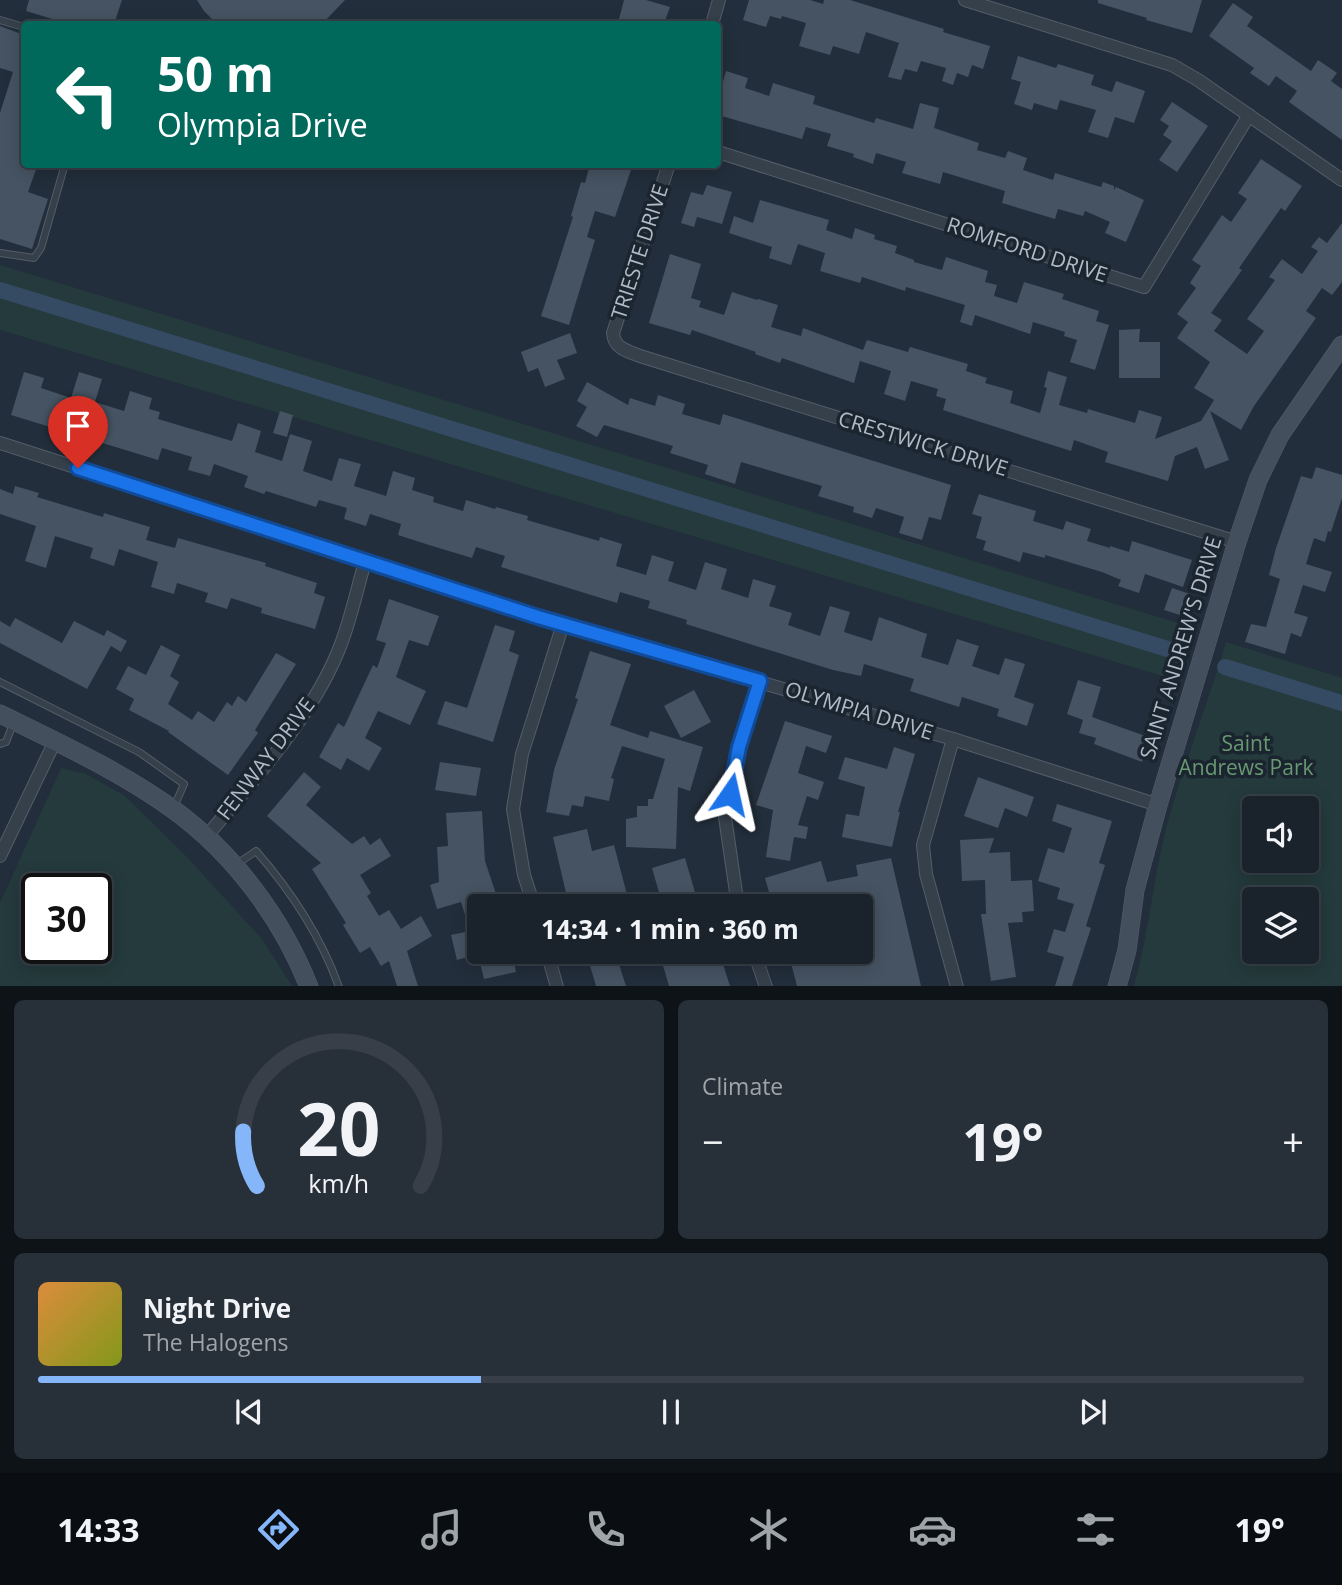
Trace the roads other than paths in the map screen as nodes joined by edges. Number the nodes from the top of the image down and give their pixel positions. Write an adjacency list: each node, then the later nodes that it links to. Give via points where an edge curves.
1 (719, 0): 4 (street)
2 (965, 0): 6 (street, via 1172,65)
3 (0, 20): 5 (lane)
4 (713, 21)
5 (21, 26)
6 (1249, 115): 7 (street, ROMFORD DRIVE, via 1144,287); 10 (street)
7 (721, 153)
8 (64, 168): 11 (lane, via 34,258)
9 (667, 168): 12 (street, TRIESTE DRIVE)
10 (1342, 180)
11 (0, 253)
12 (613, 339): 15 (street, CRESTWICK DRIVE, via 620,348 640,356)
13 (1342, 345): 15 (street, SAINT ANDREW'S DRIVE, via 1280,435 1258,480)
14 (0, 443): 16 (street, OLYMPIA DRIVE)
15 (1237, 542): 24 (street, SAINT ANDREW'S DRIVE)
16 (365, 562): 17 (street, OLYMPIA DRIVE); 26 (street, FENWAY DRIVE, via 341,645 313,699 273,757)
17 (563, 624): 18 (street, OLYMPIA DRIVE); 29 (street, via 523,754 513,809)
18 (760, 681): 21 (street, OLYMPIA DRIVE); 30 (street, via 739,747 725,817)
19 (0, 682): 25 (lane, via 139,752 184,783)
20 (7, 718): 22 (street); 23 (lane, via 6,742)
21 (953, 739): 24 (street, OLYMPIA DRIVE); 37 (street, via 923,845 926,874)
22 (55, 741): 25 (street); 27 (street)
23 (0, 744)
24 (1158, 805): 38 (street, SAINT ANDREW'S DRIVE, via 1135,890)
25 (173, 809): 26 (street)
26 (207, 836): 28 (street)
27 (0, 856)
28 (234, 866): 33 (street, via 278,925); 34 (lane, via 256,851 301,910)
29 (530, 894)
30 (736, 894)
31 (551, 964): 35 (street)
32 (758, 964): 36 (street)
33 (309, 986)
34 (340, 986)
35 (557, 986)
36 (766, 986)
37 (957, 986)
38 (1117, 986)

